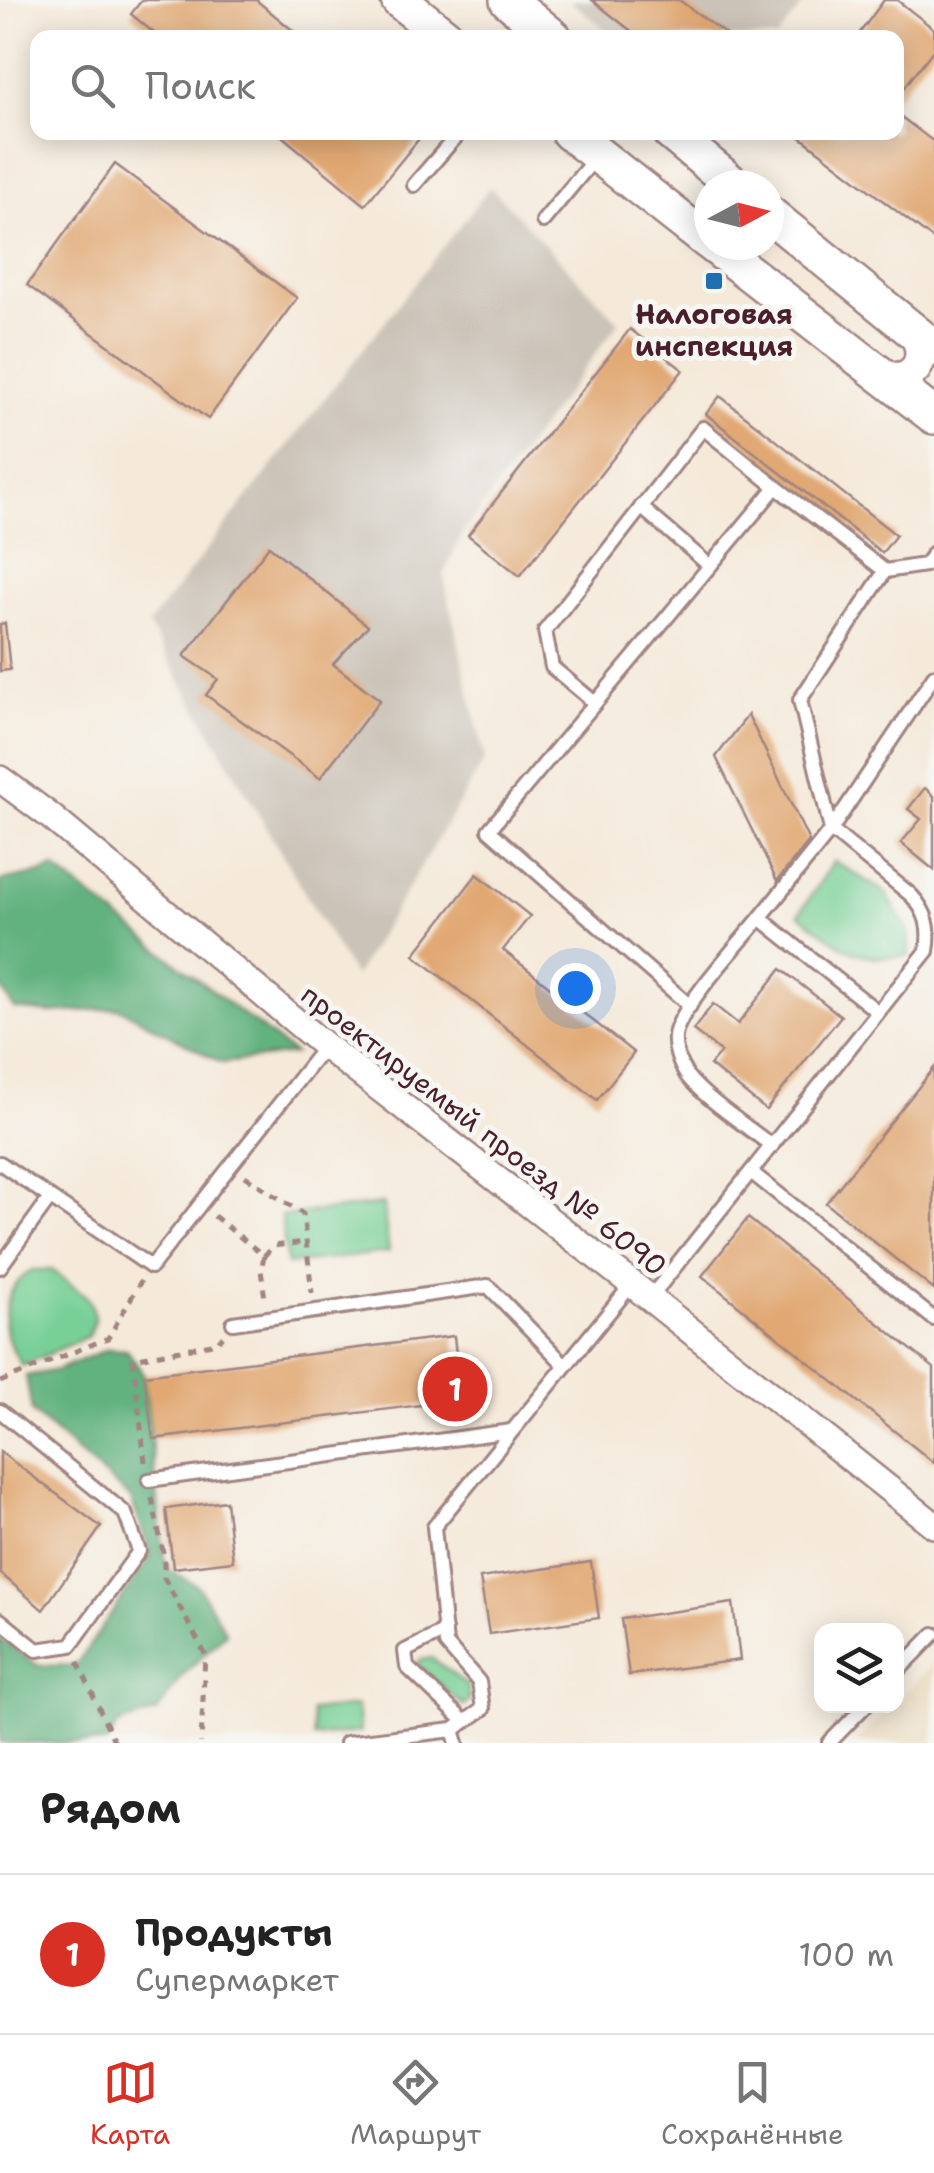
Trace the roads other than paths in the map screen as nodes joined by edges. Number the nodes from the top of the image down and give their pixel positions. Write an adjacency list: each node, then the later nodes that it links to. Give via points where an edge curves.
1 (399, 0): 3 (main road)
2 (508, 0): 4 (main road)
3 (437, 30)
4 (544, 30)
5 (453, 140): 10 (lane)
6 (579, 140): 8 (main road)
7 (680, 140): 9 (main road)
8 (598, 155): 11 (lane); 13 (main road)
9 (716, 170)
10 (414, 185)
11 (543, 221)
12 (784, 226): 15 (main road)
13 (694, 230)
14 (733, 260): 16 (main road)
15 (923, 340): 16 (street, via 916,370 898,379)
16 (878, 374): 17 (main road)
17 (934, 416)
18 (776, 487): 19 (lane, via 703,428); 21 (lane); 22 (lane)
19 (641, 507): 21 (lane); 24 (lane, via 545,631 552,667)
20 (934, 553): 22 (lane, via 925,565)
21 (710, 566): 24 (lane)
22 (885, 571): 28 (lane, via 800,700)
23 (934, 676): 28 (lane)
24 (595, 703): 30 (lane, via 489,830)
25 (0, 779): 27 (street, проектируемый проезд № 6090)
26 (0, 805): 27 (street)
27 (39, 809): 32 (street, проектируемый проезд № 6090)
28 (830, 830): 29 (lane); 31 (lane, via 911,894 928,920 927,952)
29 (760, 918): 30 (lane); 31 (lane)
30 (690, 1006): 33 (lane, via 675,1033 685,1074)
31 (878, 1012): 33 (lane)
32 (325, 1046): 36 (lane, via 151,1267); 38 (street, проектируемый проезд № 6090)
33 (772, 1146): 35 (lane)
34 (0, 1162): 36 (lane)
35 (751, 1172): 38 (lane); 39 (lane)
36 (50, 1198): 37 (lane)
37 (0, 1267)
38 (641, 1291): 41 (lane); 45 (street, проектируемый проезд № 6090)
39 (934, 1319)
40 (233, 1323): 41 (lane, via 488,1286)
41 (565, 1365): 43 (lane)
42 (0, 1412): 46 (lane, via 125,1513 140,1551 71,1646 37,1650)
43 (512, 1431): 44 (lane); 47 (lane, via 434,1527)
44 (149, 1480)
45 (934, 1525)
46 (0, 1620)
47 (445, 1631): 51 (lane, via 446,1644 479,1682 483,1709); 51 (lane, via 405,1651 407,1667)
48 (934, 1634): 49 (lane)
49 (904, 1665)
50 (858, 1713): 53 (lane)
51 (458, 1732): 52 (lane)
52 (346, 1743)
53 (829, 1743)

